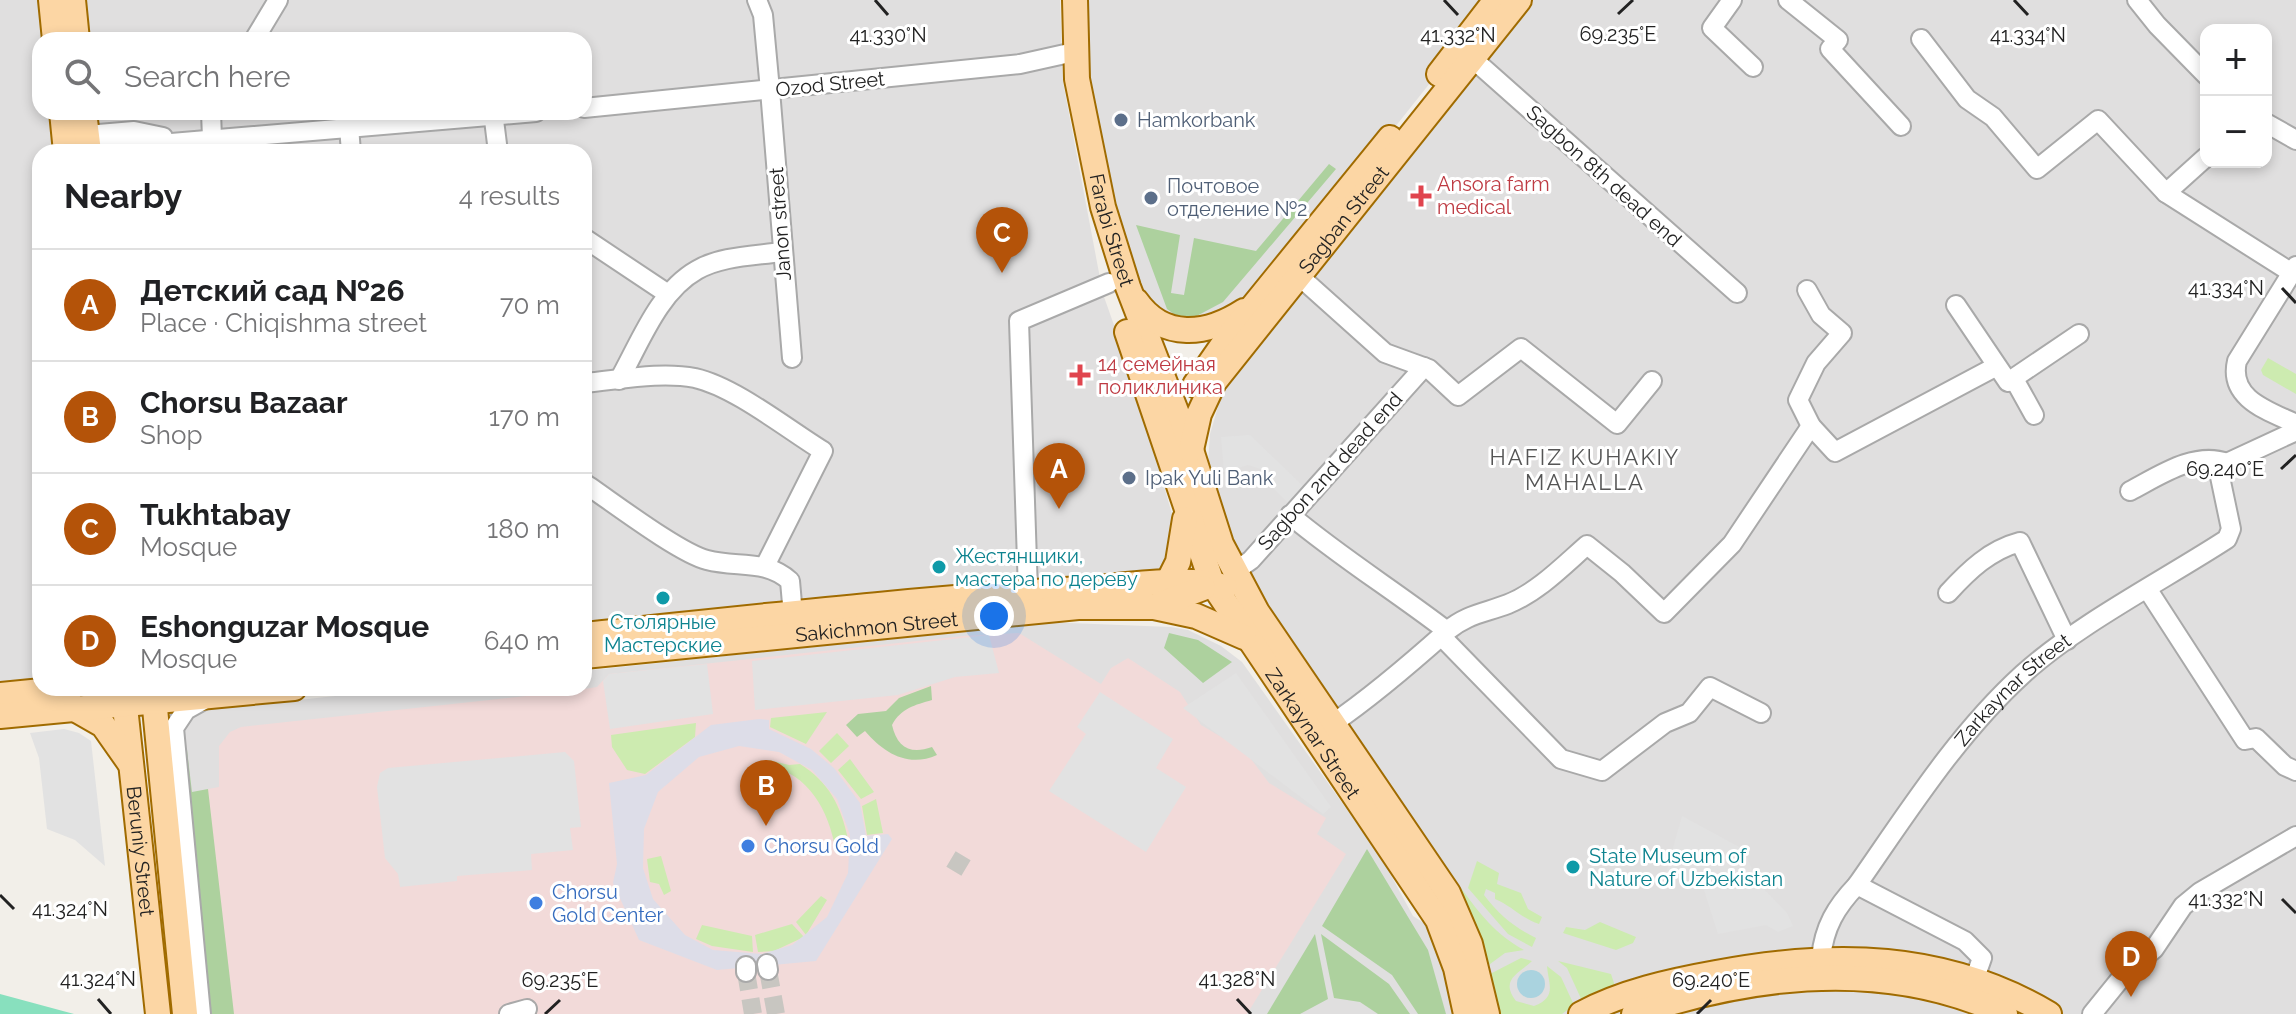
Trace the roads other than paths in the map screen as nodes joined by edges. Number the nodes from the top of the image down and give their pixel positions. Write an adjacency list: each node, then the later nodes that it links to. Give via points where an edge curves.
1 (51, 0): 12 (main road)
2 (73, 0): 13 (main road)
3 (278, 0): 14 (street)
4 (757, 0): 20 (street, Janon street)
5 (1060, 0): 16 (main road, Farabi Street)
6 (1075, 0): 16 (main road, Farabi Street)
7 (1496, 0): 44 (main road, Sagban Street)
8 (1519, 0): 17 (main road, Sagban Street)
9 (1732, 0): 18 (street, via 1712,28)
10 (1788, 0): 26 (street, via 1838,40 1830,49)
11 (2137, 0): 19 (street)
12 (54, 32)
13 (76, 32)
14 (259, 32)
15 (1921, 39): 35 (street, via 1967,99 1993,117 2037,169 2098,120)
16 (1067, 53): 20 (street, Ozod Street, via 1020,64); 40 (main road, Farabi Street, via 1089,151)
17 (1473, 59): 39 (main road, Sagban Street); 42 (street, Sagbon 8th dead end)
18 (1753, 67)
19 (2200, 69)
20 (770, 90): 21 (street, Ozod Street); 37 (street, Janon street)
21 (592, 107)
22 (67, 120): 31 (main road)
23 (211, 120): 29 (street)
24 (427, 120): 28 (street)
25 (494, 120): 33 (street)
26 (1901, 126)
27 (2272, 126): 30 (street)
28 (349, 127): 29 (street); 32 (street)
29 (212, 138): 31 (street, via 182,140 134,131)
30 (2296, 140)
31 (81, 142)
32 (350, 144)
33 (497, 144)
34 (2200, 162): 35 (street)
35 (2166, 193): 38 (street)
36 (592, 243): 43 (street)
37 (781, 252): 43 (street, via 697,270); 47 (street, Janon street)
38 (2294, 270): 56 (street, via 2237,361 2235,373 2240,391 2252,402)
39 (1299, 276): 48 (street, via 1385,353); 59 (main road, Sagban Street, via 1214,382)
40 (1109, 287): 44 (main road, via 1179,331 1213,327); 55 (main road, Farabi Street); 59 (main road, Farabi Street); 67 (street, via 1019,321)
41 (1807, 290): 57 (street, via 1821,315 1842,333 1816,363 1798,400)
42 (1737, 293)
43 (668, 294): 51 (street)
44 (1256, 302): 55 (main road, Sagban Street, via 1202,371)
45 (1956, 305): 49 (street)
46 (2079, 334): 50 (street)
47 (792, 358)
48 (1424, 367): 52 (street, via 1461,396 1521,348 1617,424); 64 (street, Sagbon 2nd dead end)
49 (1995, 367): 50 (street, via 2008,382); 57 (street, via 1835,452)
50 (2014, 379): 54 (street)
51 (619, 380): 53 (street); 65 (street, via 696,378 823,451)
52 (1652, 381)
53 (592, 382)
54 (2034, 415)
55 (1178, 419): 59 (main road, Farabi Street)
56 (2296, 424)
57 (1811, 426): 75 (street, via 1732,544 1664,613 1587,545 1537,587 1507,605 1480,610)
58 (2296, 431): 60 (street)
59 (1179, 448): 63 (main road, Zarkaynar Street); 66 (main road, Zarkaynar Street, via 1209,514)
60 (2227, 463): 62 (street, via 2212,458 2175,467); 69 (street, Zarkaynar Street, via 2219,472 2231,529 2227,539)
61 (592, 488): 65 (street, via 706,560)
62 (2130, 491)
63 (1185, 512): 66 (main road, Zarkaynar Street); 68 (main road, via 1183,545)
64 (1290, 515): 66 (street, Sagbon 2nd dead end, via 1251,560); 75 (street, via 1388,585)
65 (765, 566): 73 (street, via 790,580)
66 (1223, 578): 68 (main road, Sakichmon Street); 71 (main road, Sakichmon Street); 72 (main road, Sakichmon Street); 76 (main road, Zarkaynar Street)
67 (1027, 583): 68 (main road, Sakichmon Street); 73 (main road, Sakichmon Street)
68 (1167, 584)
69 (2148, 590): 77 (street, Zarkaynar Street); 92 (street, via 2245,740 2256,738)
70 (1948, 593): 77 (street, via 1970,569 2020,542)
71 (1246, 594): 90 (main road, Zarkaynar Street)
72 (1153, 607): 76 (main road, via 1196,616); 78 (main road, Sakichmon Street, via 1078,607)
73 (793, 615): 74 (main road, Sakichmon Street)
74 (592, 634)
75 (1444, 634): 88 (street, via 1561,759 1602,771 1665,723 1689,713 1710,687); 90 (street)
76 (1246, 639): 100 (main road, Zarkaynar Street, via 1438,920)
77 (2067, 640): 95 (street, Zarkaynar Street, via 2024,673 1968,732)
78 (592, 655)
79 (0, 695): 80 (main road)
80 (32, 695)
81 (65, 696): 89 (main road)
82 (73, 696): 91 (main road, via 112,734)
83 (153, 696): 93 (main road, Beruniy Street)
84 (182, 696): 87 (main road)
85 (219, 696): 87 (main road)
86 (124, 697): 91 (main road, Beruniy Street)
87 (210, 697): 93 (street, via 186,710 174,728)
88 (1761, 713)
89 (0, 716)
90 (1332, 724): 101 (main road, Zarkaynar Street, via 1454,904)
91 (132, 767): 99 (main road, Beruniy Street)
92 (2296, 771)
93 (172, 801): 98 (main road, Beruniy Street)
94 (2296, 836): 106 (street, via 2183,906 2154,949 2126,972)
95 (1857, 885): 96 (street, Zarkaynar Street, via 1837,906 1823,937); 97 (street, via 1965,941 1982,958)
96 (1821, 958): 97 (main road, via 1890,960); 102 (main road, via 1684,979)
97 (1971, 988): 103 (main road, via 1826,977 1719,991); 104 (main road); 105 (main road)
98 (190, 1011)
99 (158, 1014)
100 (1466, 1014)
101 (1487, 1014)
102 (1581, 1014)
103 (1634, 1014)
104 (2005, 1014)
105 (2049, 1014)
106 (2092, 1014)

